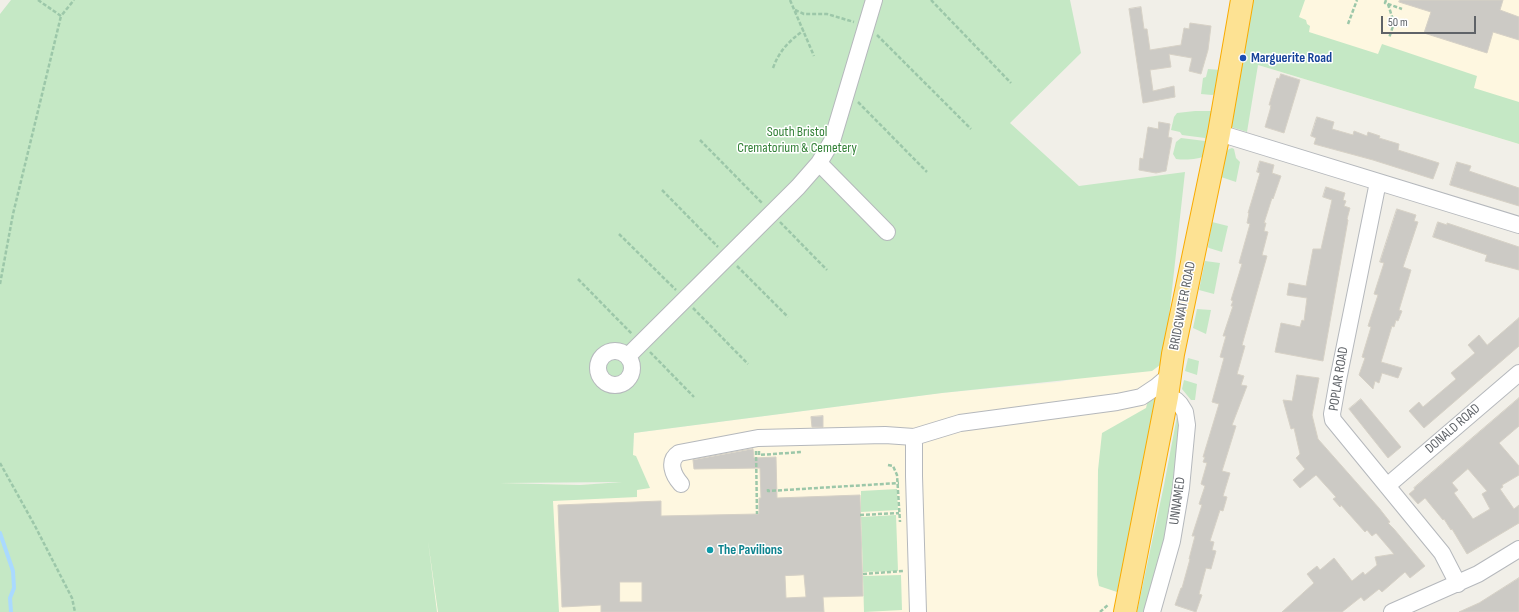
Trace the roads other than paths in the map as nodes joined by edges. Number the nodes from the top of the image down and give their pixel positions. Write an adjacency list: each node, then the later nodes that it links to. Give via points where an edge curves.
1 (874, 0): 4 (street, via 832,141)
2 (1242, 0): 3 (highway, BRIDGWATER ROAD)
3 (1219, 133): 5 (street); 10 (highway, BRIDGWATER ROAD)
4 (819, 163): 7 (street); 8 (street)
5 (1378, 182): 6 (street); 14 (street, POPLAR ROAD, via 1332,414 1339,429)
6 (1519, 225)
7 (888, 232)
8 (628, 356)
9 (1519, 373): 14 (street, DONALD ROAD)
10 (1170, 375): 11 (highway, BRIDGWATER ROAD); 12 (street, via 1141,397 960,423)
11 (1167, 397): 18 (highway, BRIDGWATER ROAD); 19 (street, UNNAMED, via 1180,404 1185,412 1187,425 1181,488 1172,541)
12 (914, 437): 13 (street, via 885,435 758,438 679,453 675,456 672,468); 17 (street)
13 (681, 484)
14 (1387, 486): 16 (street, POPLAR ROAD, via 1442,553)
15 (1519, 549): 16 (street)
16 (1458, 584): 20 (street)
17 (918, 612)
18 (1125, 612)
19 (1152, 612)
20 (1392, 612)

